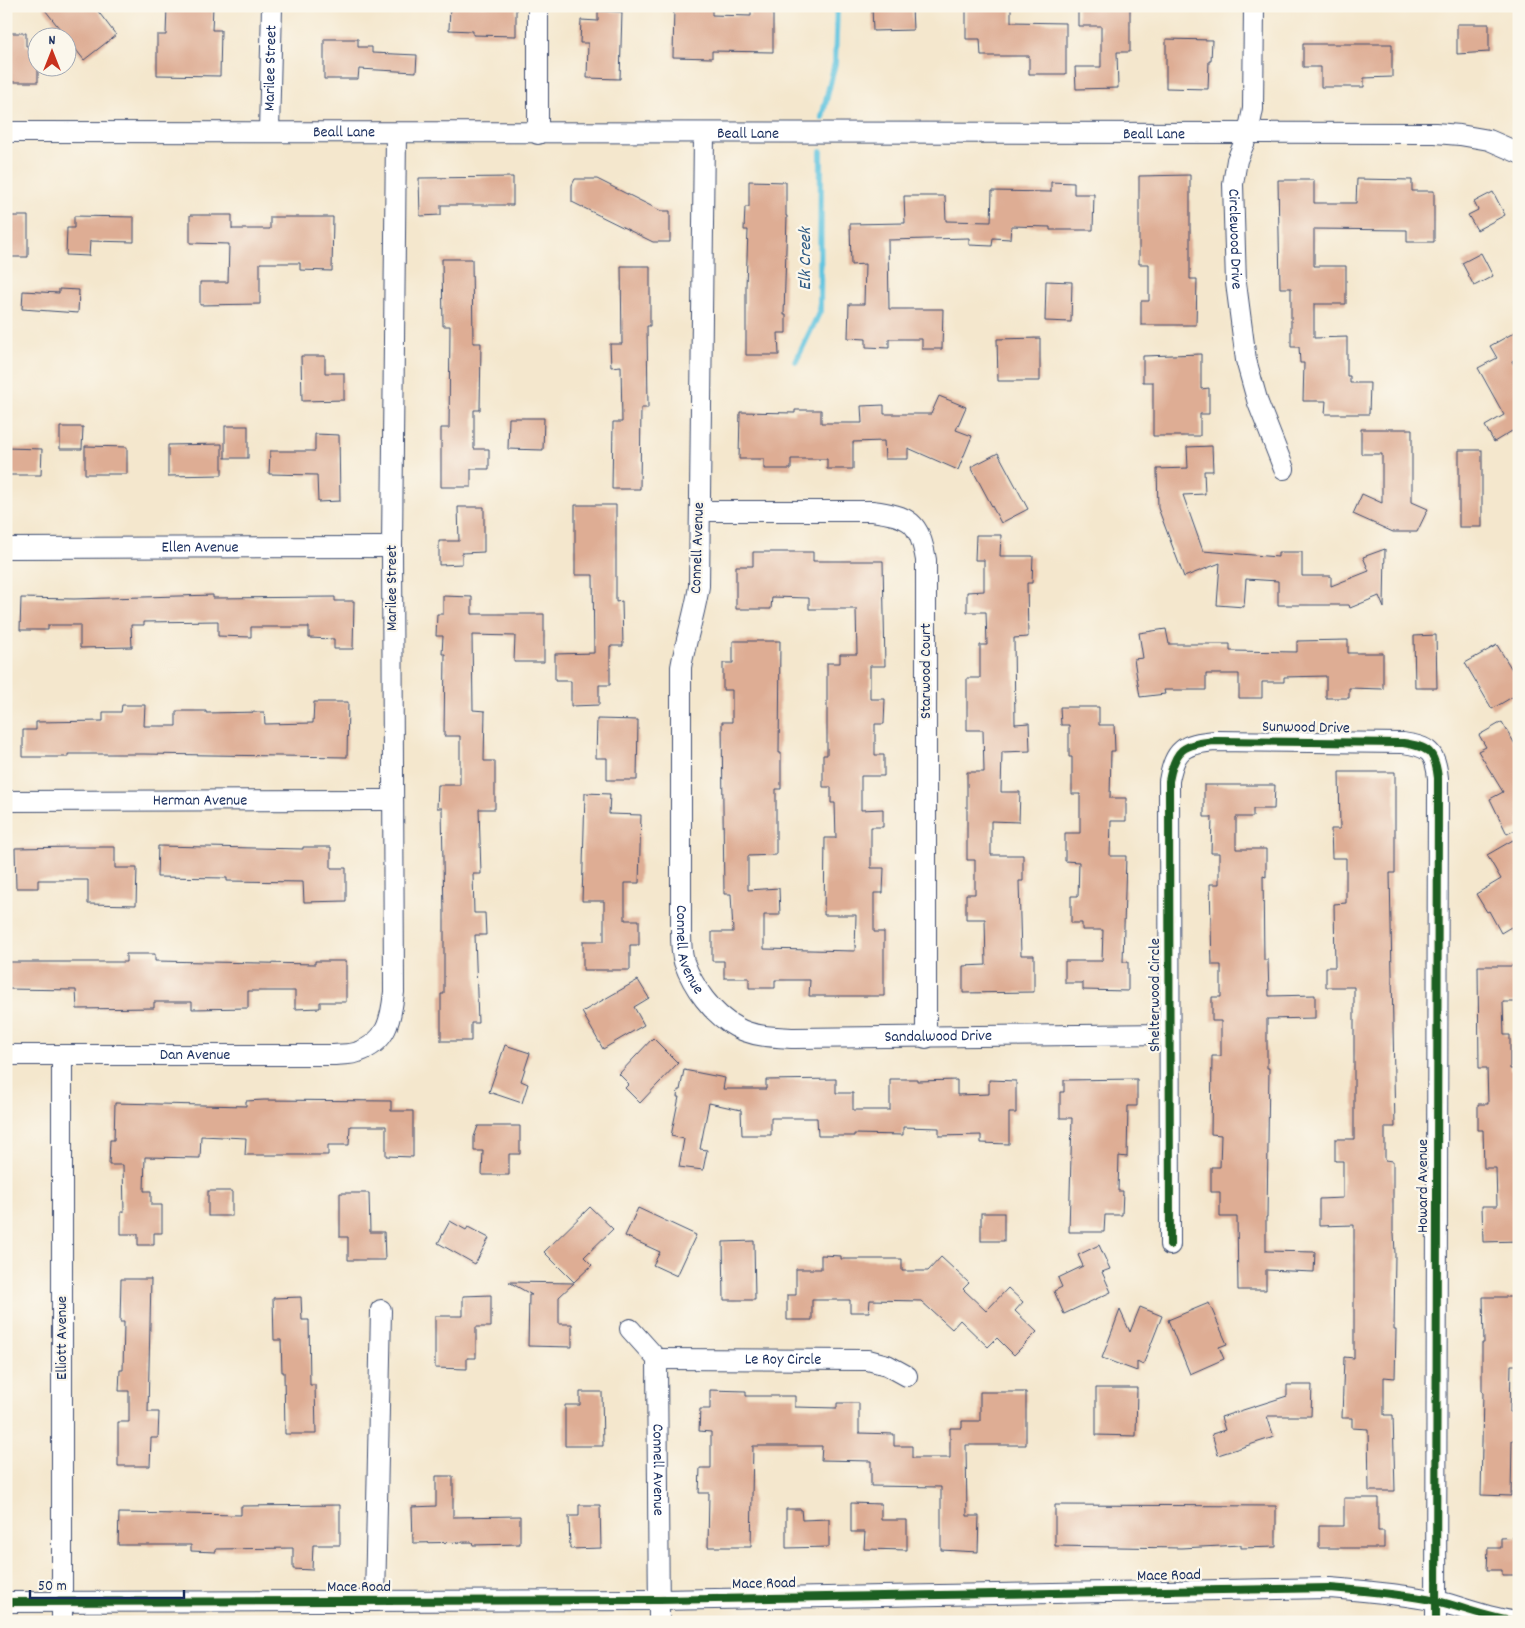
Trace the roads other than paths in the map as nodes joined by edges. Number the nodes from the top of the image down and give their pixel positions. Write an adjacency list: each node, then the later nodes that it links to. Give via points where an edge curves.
1 (272, 6): 5 (street, Marilee Street)
2 (538, 6): 7 (street)
3 (1254, 6): 9 (street, Circlewood Drive, via 1253,109)
4 (6, 132): 5 (street, Beall Lane)
5 (269, 132): 6 (street, Beall Lane)
6 (396, 133): 7 (street, Beall Lane); 13 (street, Marilee Street)
7 (538, 134): 8 (street, Beall Lane)
8 (704, 134): 9 (street, Beall Lane); 12 (street, Connell Avenue)
9 (1248, 134): 10 (street, Beall Lane, via 1434,132 1489,140); 11 (street, Circlewood Drive, via 1237,160 1233,184 1236,282 1258,404)
10 (1519, 153)
11 (1284, 469)
12 (700, 511): 19 (street, Connell Avenue, via 699,586 681,666 681,931 683,960 694,984); 21 (street, Starwood Court, via 872,511 896,514 911,523 922,537 926,560)
13 (392, 547): 14 (street, Ellen Avenue); 17 (street, Marilee Street)
14 (6, 548)
15 (1183, 749): 16 (street, Sunwood Drive, via 1215,741 1403,743); 20 (street, Shelterwood Circle, via 1173,762 1169,781)
16 (1430, 751): 32 (street, Howard Avenue, via 1436,762 1438,778)
17 (393, 800): 18 (street, Herman Avenue); 22 (street, Marilee Street, via 394,992 392,1016)
18 (6, 801)
19 (715, 1011): 21 (street, Sandalwood Drive, via 737,1028 765,1036)
20 (1169, 1034): 21 (street, Sandalwood Drive); 25 (street, Shelterwood Circle)
21 (926, 1038)
22 (380, 1040): 24 (street, Dan Avenue, via 357,1053 334,1055)
23 (6, 1055): 24 (street, Dan Avenue)
24 (62, 1055): 34 (street, Elliott Avenue)
25 (1170, 1245)
26 (381, 1310): 31 (street)
27 (630, 1329): 28 (street)
28 (657, 1360): 29 (street, Le Roy Circle, via 868,1360 887,1365); 30 (street, Connell Avenue)
29 (907, 1376)
30 (659, 1600): 31 (street, Mace Road); 32 (street, Mace Road, via 1330,1588); 35 (street, Connell Avenue)
31 (375, 1601): 34 (street, Mace Road)
32 (1437, 1601): 36 (street, Howard Avenue); 37 (street, Mace Road, via 1501,1620)
33 (6, 1602): 34 (street, Mace Road)
34 (62, 1612)
35 (659, 1622)
36 (1436, 1622)
37 (1519, 1622)

